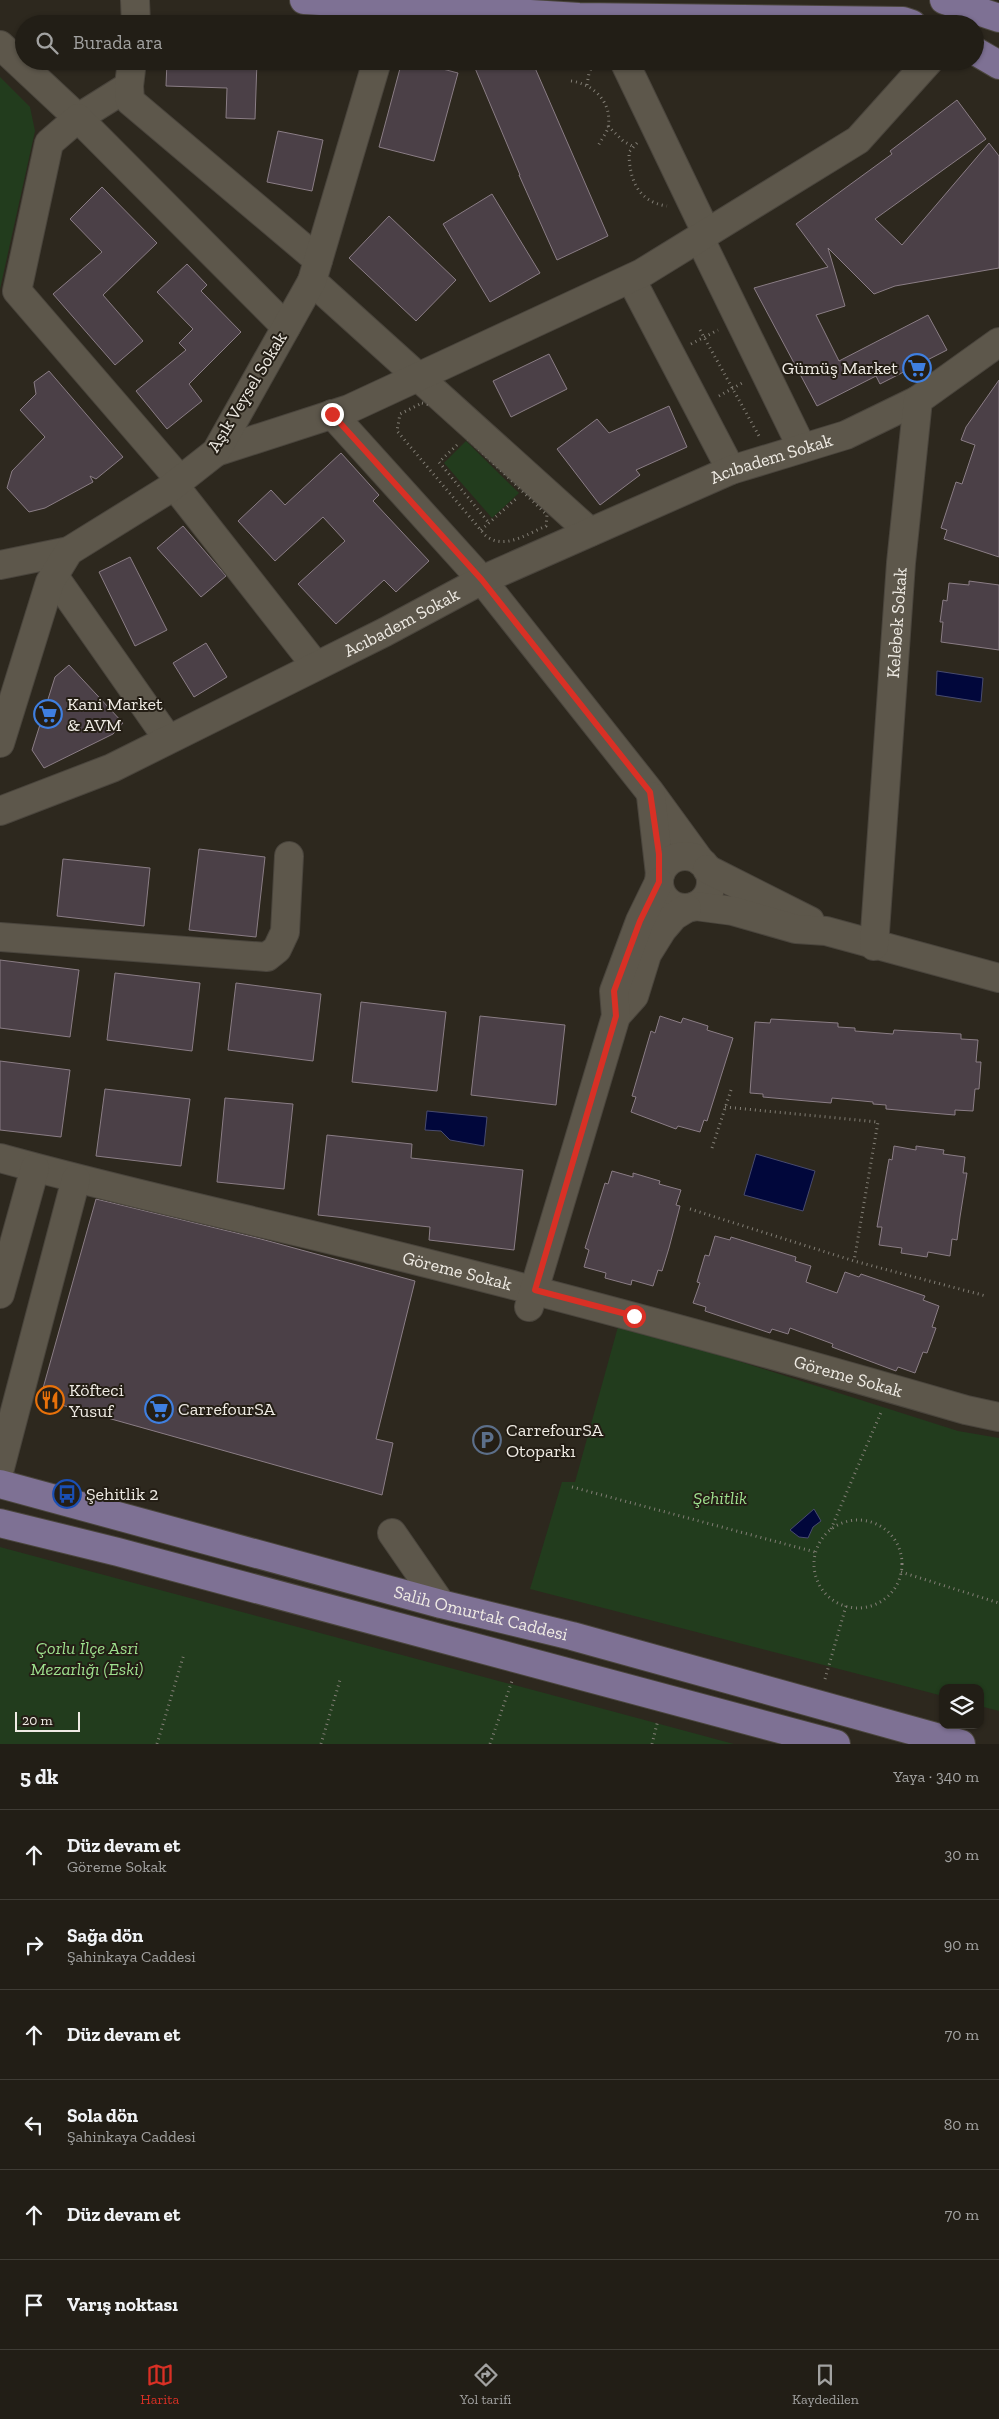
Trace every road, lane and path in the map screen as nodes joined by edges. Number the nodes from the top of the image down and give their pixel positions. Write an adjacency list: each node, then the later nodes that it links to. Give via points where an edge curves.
1 (135, 0): 5 (street)
2 (304, 0): 4 (main road)
3 (944, 0): 7 (main road)
4 (392, 10): 6 (main road)
5 (136, 15)
6 (498, 15)
7 (999, 18)
8 (0, 45): 10 (street)
9 (984, 56): 11 (main road)
10 (15, 59)
11 (999, 65)
12 (27, 70): 20 (street)
13 (374, 70): 27 (street, Aşık Veysel Sokak)
14 (590, 70): 19 (path)
15 (628, 70): 26 (street)
16 (921, 70): 26 (street, via 858,140)
17 (130, 73): 20 (street); 27 (street, via 130,102)
18 (571, 81): 19 (path)
19 (587, 85): 21 (path, via 607,107)
20 (78, 118): 30 (street); 46 (street, via 49,143 17,291)
21 (608, 126): 23 (path); 24 (path)
22 (642, 138): 24 (path)
23 (598, 146)
24 (634, 147): 25 (path, via 629,152 629,162 635,186 656,204)
25 (675, 207)
26 (704, 237): 28 (street); 43 (street)
27 (315, 271): 30 (street, Aşık Veysel Sokak); 35 (street)
28 (631, 279): 35 (street); 45 (street)
29 (726, 326): 32 (path)
30 (286, 327): 44 (street, Aşık Veysel Sokak)
31 (700, 330): 32 (path)
32 (704, 337): 34 (path); 37 (path)
33 (999, 342): 39 (street)
34 (689, 345)
35 (418, 378): 40 (street); 50 (street)
36 (746, 381): 37 (path)
37 (733, 388): 38 (path); 42 (path, via 762,439)
38 (718, 397)
39 (918, 400): 43 (street, Acıbadem Sokak, via 846,435); 66 (street, Kelebek Sokak, via 901,563)
40 (332, 414): 44 (street); 54 (street)
41 (466, 436): 47 (path); 48 (path, via 439,462); 49 (path, via 434,406 422,404 400,414 397,431)
42 (754, 443)
43 (802, 448): 45 (street, Acıbadem Sokak)
44 (216, 452): 46 (street, Aşık Veysel Sokak)
45 (730, 470): 50 (street, Acıbadem Sokak)
46 (177, 482): 51 (street, Aşık Veysel Sokak); 55 (street)
47 (524, 492): 48 (path); 49 (path, via 547,515 546,526 507,542 490,539)
48 (490, 523): 49 (path)
49 (481, 530)
50 (590, 532): 54 (street, Acıbadem Sokak)
51 (69, 551): 52 (street); 53 (street, Aşık Veysel Sokak)
52 (0, 566)
53 (54, 576): 56 (street); 57 (street, Aşık Veysel Sokak)
54 (482, 580): 55 (street, Acıbadem Sokak); 58 (street)
55 (316, 666): 56 (street, Acıbadem Sokak)
56 (168, 739): 59 (street, Acıbadem Sokak, via 112,768)
57 (0, 743)
58 (650, 792): 61 (street); 62 (street)
59 (0, 811)
60 (289, 856): 65 (street, via 285,932 277,949 267,956)
61 (704, 865): 62 (street, via 694,858 678,857 664,867); 63 (street, via 710,877 708,894); 64 (street, via 804,916)
62 (660, 878): 63 (street, via 664,898 670,903); 68 (street, via 614,991)
63 (691, 907): 64 (street, via 733,910 796,929); 68 (street, via 674,916 662,930 647,954 634,996)
64 (826, 931): 66 (street)
65 (0, 937)
66 (874, 946): 67 (street)
67 (999, 978)
68 (616, 1016): 79 (street)
69 (731, 1090): 70 (path)
70 (725, 1107): 71 (path); 76 (path, via 878,1122)
71 (712, 1148)
72 (0, 1158): 73 (street, Göreme Sokak)
73 (35, 1168): 74 (street, Göreme Sokak); 77 (street)
74 (76, 1179): 79 (street, Göreme Sokak, via 247,1219); 82 (street)
75 (690, 1209): 76 (path)
76 (854, 1261): 78 (path)
77 (0, 1294)
78 (986, 1296)
79 (532, 1299): 81 (street, Göreme Sokak, via 634,1316)
80 (884, 1405): 86 (path)
81 (999, 1417)
82 (0, 1468)
83 (0, 1484): 91 (main road, Salih Omurtak Caddesi)
84 (572, 1487): 88 (path)
85 (0, 1523): 102 (main road, Salih Omurtak Caddesi)
86 (831, 1529): 88 (path); 89 (path, via 858,1520 885,1529 897,1544)
87 (392, 1533): 91 (street)
88 (816, 1552): 92 (path, via 814,1568 818,1582 827,1595)
89 (901, 1572): 90 (path); 92 (path, via 895,1588 882,1601 865,1608)
90 (999, 1603)
91 (442, 1604): 103 (main road, Salih Omurtak Caddesi, via 572,1636)
92 (846, 1606): 94 (path)
93 (184, 1654): 98 (path)
94 (825, 1679)
95 (340, 1680): 99 (path)
96 (512, 1680): 100 (path)
97 (659, 1720): 101 (path)
98 (157, 1744)
99 (321, 1744)
100 (490, 1744)
101 (652, 1744)
102 (836, 1744)
103 (960, 1744)

